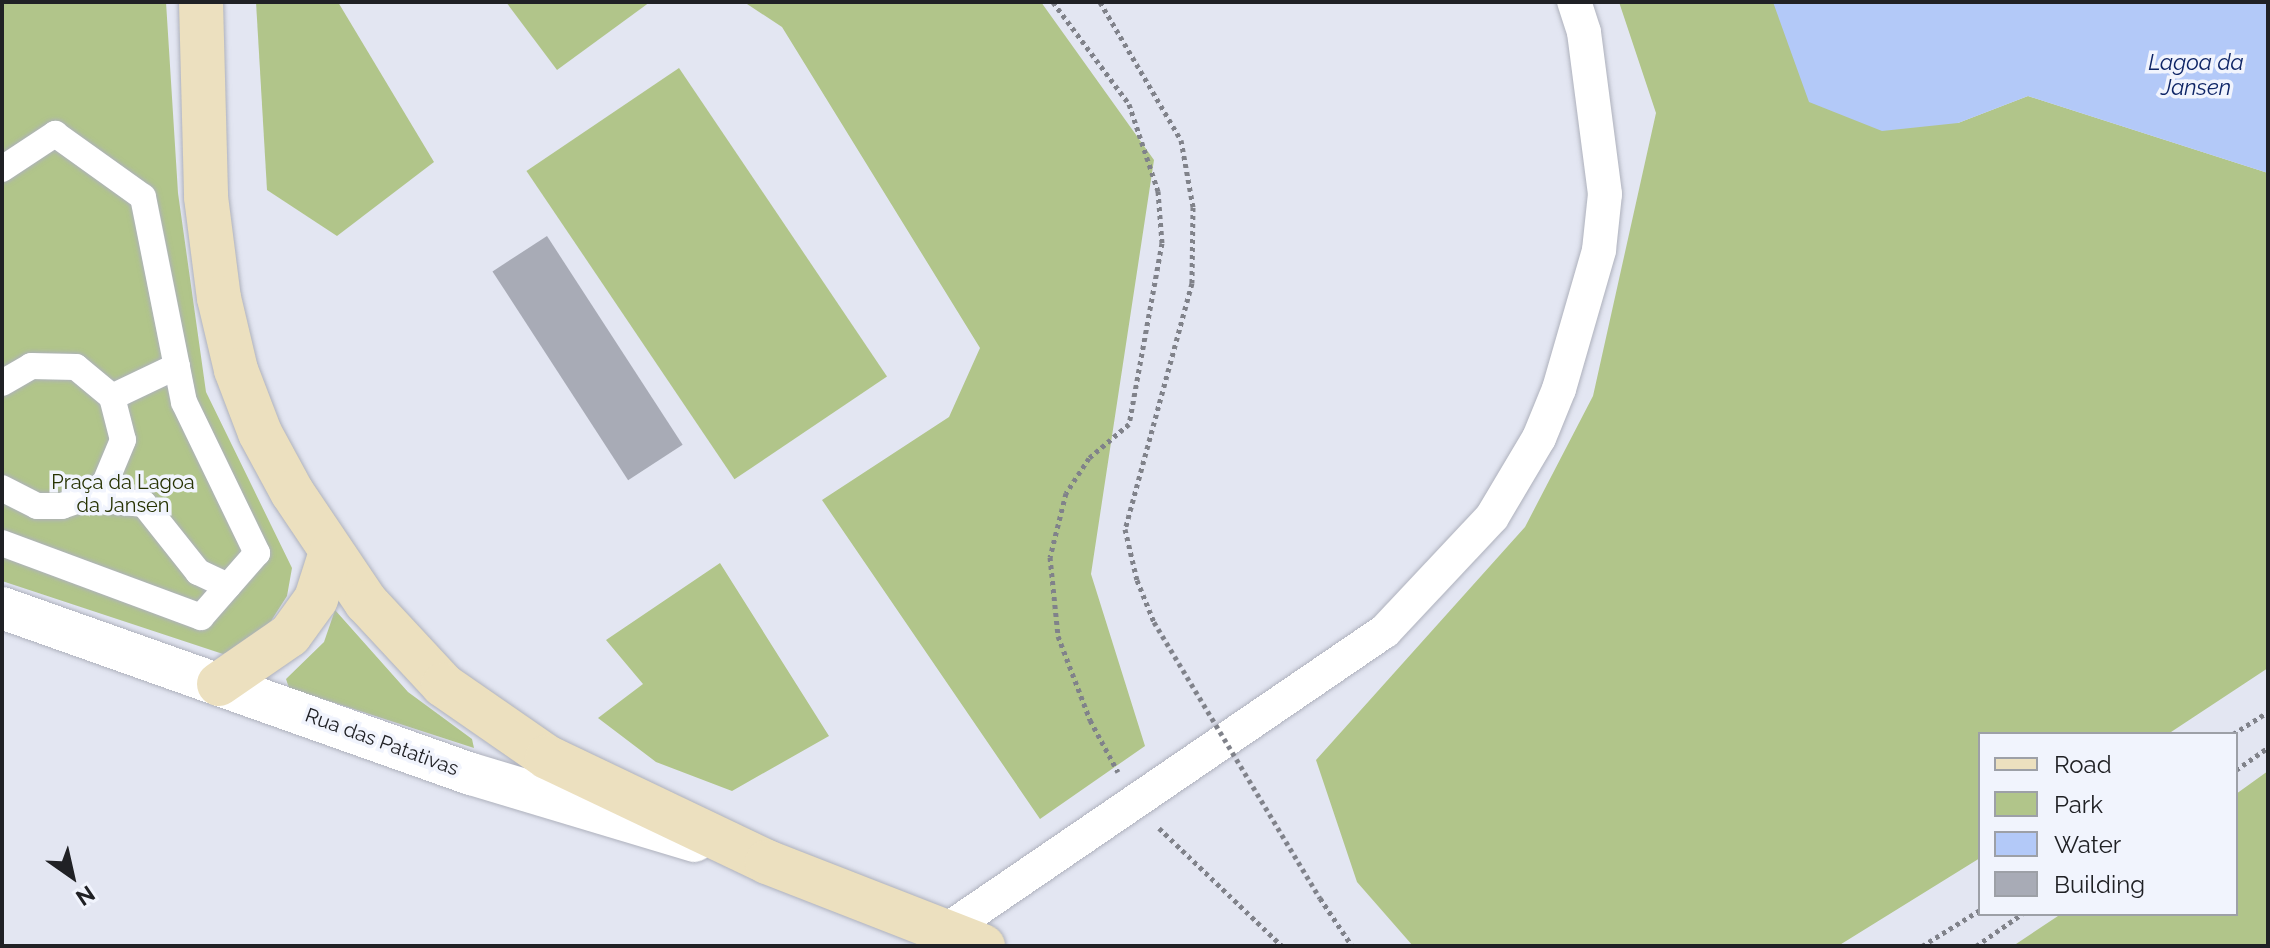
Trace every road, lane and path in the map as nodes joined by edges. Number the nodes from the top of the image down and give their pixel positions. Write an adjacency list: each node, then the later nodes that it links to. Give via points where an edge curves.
1 (201, 2): 12 (main road, via 206,197 222,313 260,433)
2 (1053, 2): 20 (path, via 1129,104 1158,191 1162,243 1129,424 1089,458 1066,493 1050,557 1058,636 1090,720)
3 (1100, 2): 26 (path, bridge, via 1181,140 1193,207 1192,283 1125,529 1137,580 1154,622)
4 (1574, 2): 20 (street, via 1584,32 1605,194 1599,250 1559,389 1519,476 1451,566 1385,631)
5 (2, 169): 6 (street, via 55,134 143,197)
6 (177, 366): 8 (street); 13 (street, via 184,402 257,553)
7 (2, 383): 8 (street, via 31,366 53,363 96,379)
8 (112, 397): 10 (street, via 121,418 117,463 105,483)
9 (2, 488): 10 (street, via 37,506 62,506)
10 (85, 498): 13 (street, via 144,504 198,572)
11 (2, 543): 13 (street, via 201,617)
12 (331, 552): 15 (main road, via 316,599 290,635); 21 (main road, via 403,646 486,716 603,786)
13 (228, 586)
14 (2, 608): 15 (street, Rua das Patativas)
15 (219, 684): 21 (street, Rua das Patativas, via 471,774)
16 (2268, 712): 17 (path)
17 (2236, 732)
18 (2268, 748): 19 (path)
19 (2238, 769)
20 (1137, 805): 24 (street); 25 (path)
21 (767, 862): 24 (main road)
22 (1978, 911): 27 (path)
23 (2019, 916): 28 (path)
24 (964, 939)
25 (1282, 946)
26 (1352, 946)
27 (1922, 946)
28 (1976, 946)

